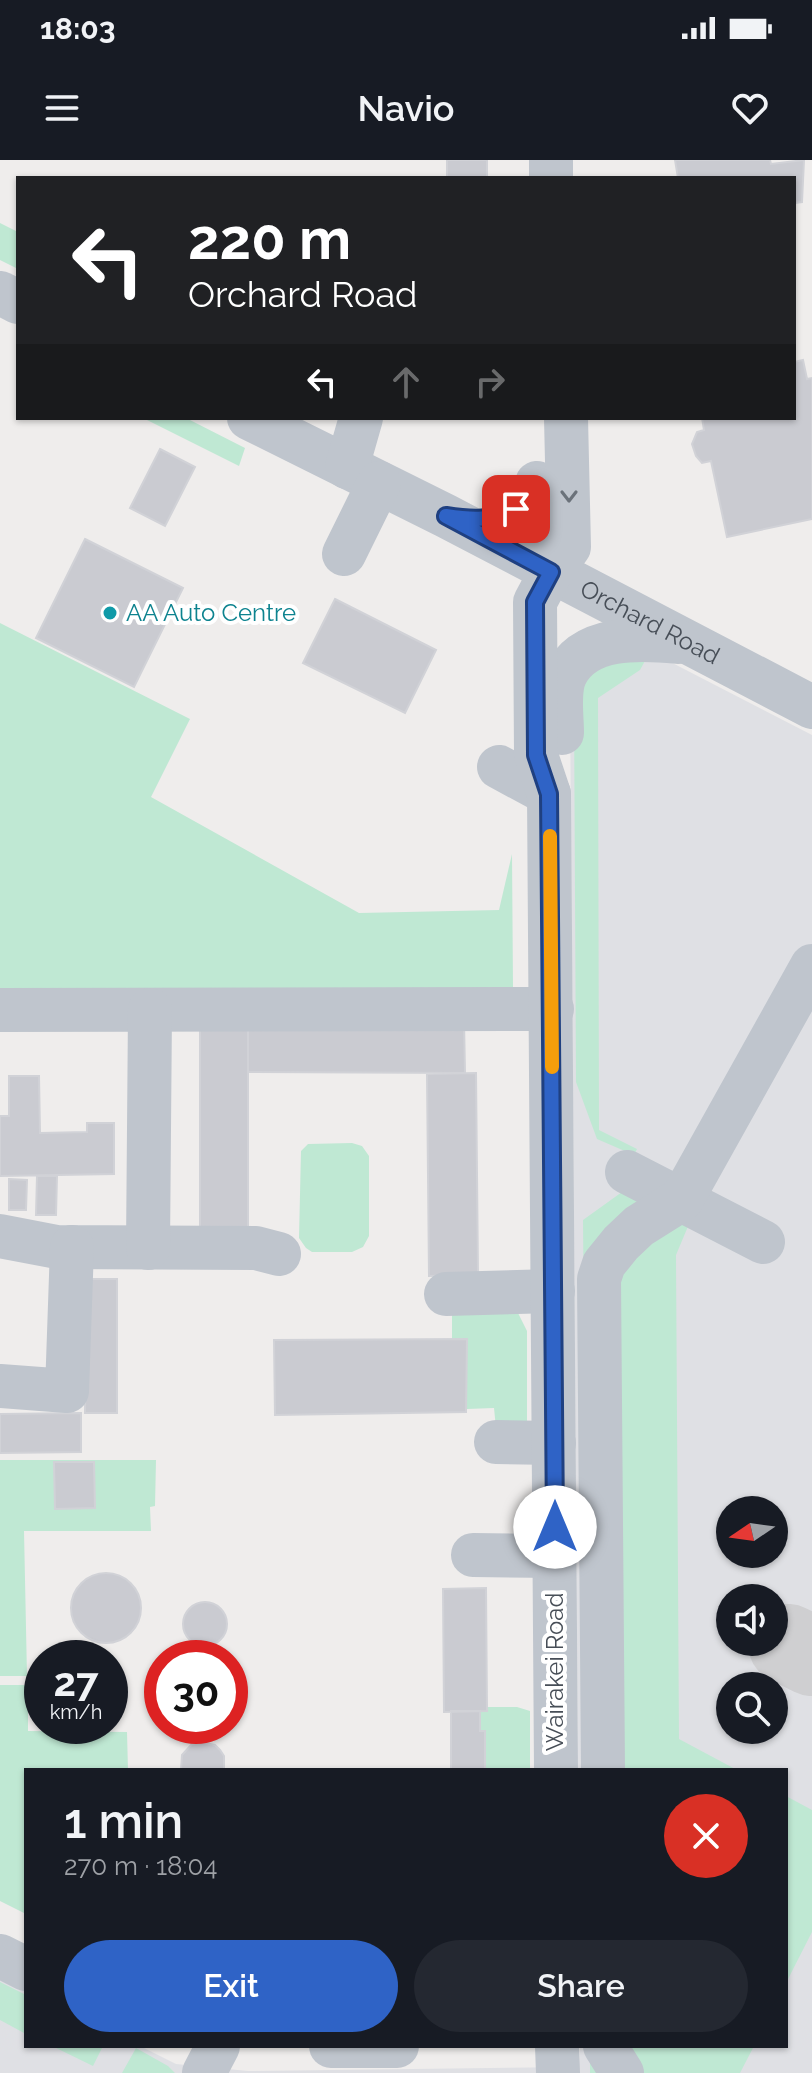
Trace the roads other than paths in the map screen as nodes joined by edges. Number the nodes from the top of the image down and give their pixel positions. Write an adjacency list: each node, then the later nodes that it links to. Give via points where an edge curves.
1 (254, 420): 5 (street, Orchard Road)
2 (360, 420): 5 (street)
3 (541, 420): 6 (street)
4 (566, 420): 9 (street, Wairakei Road, one-way to 9, via 569,547)
5 (340, 455): 7 (street, Orchard Road); 8 (street)
6 (537, 483): 7 (street, Orchard Road, via 523,503 501,516); 9 (street, via 541,547)
7 (446, 516): 9 (street, Orchard Road)
8 (344, 554)
9 (551, 572): 10 (street, Orchard Road); 11 (street, via 565,605); 14 (street, Wairakei Road, via 535,602 536,755)
10 (688, 643): 11 (street, via 626,640 600,646 573,664); 12 (street, Orchard Road)
11 (565, 677): 14 (street, via 562,757)
12 (812, 707)
13 (499, 767): 14 (street)
14 (549, 794): 16 (street, Wairakei Road)
15 (812, 966): 20 (street)
16 (552, 1009): 18 (street); 26 (street, Wairakei Road, via 539,1224)
17 (0, 1010): 18 (street)
18 (150, 1010): 24 (street)
19 (627, 1172): 20 (street)
20 (682, 1199): 22 (street); 34 (street, via 621,1243 599,1279)
21 (0, 1236): 23 (street)
22 (763, 1242)
23 (72, 1247): 24 (street); 28 (street, via 67,1391)
24 (148, 1248): 25 (street, via 256,1248)
25 (279, 1254)
26 (553, 1291): 27 (street); 30 (street, Wairakei Road)
27 (446, 1294)
28 (0, 1386)
29 (496, 1442): 30 (street)
30 (554, 1443): 32 (street, Wairakei Road)
31 (473, 1555): 32 (street)
32 (555, 1556): 33 (street, Wairakei Road)
33 (556, 1768)
34 (603, 1768)
35 (0, 1956): 36 (street)
36 (24, 1968)
37 (217, 2048): 40 (street)
38 (557, 2048): 41 (street)
39 (606, 2048): 42 (street)
40 (204, 2073)
41 (558, 2073)
42 (622, 2073)

